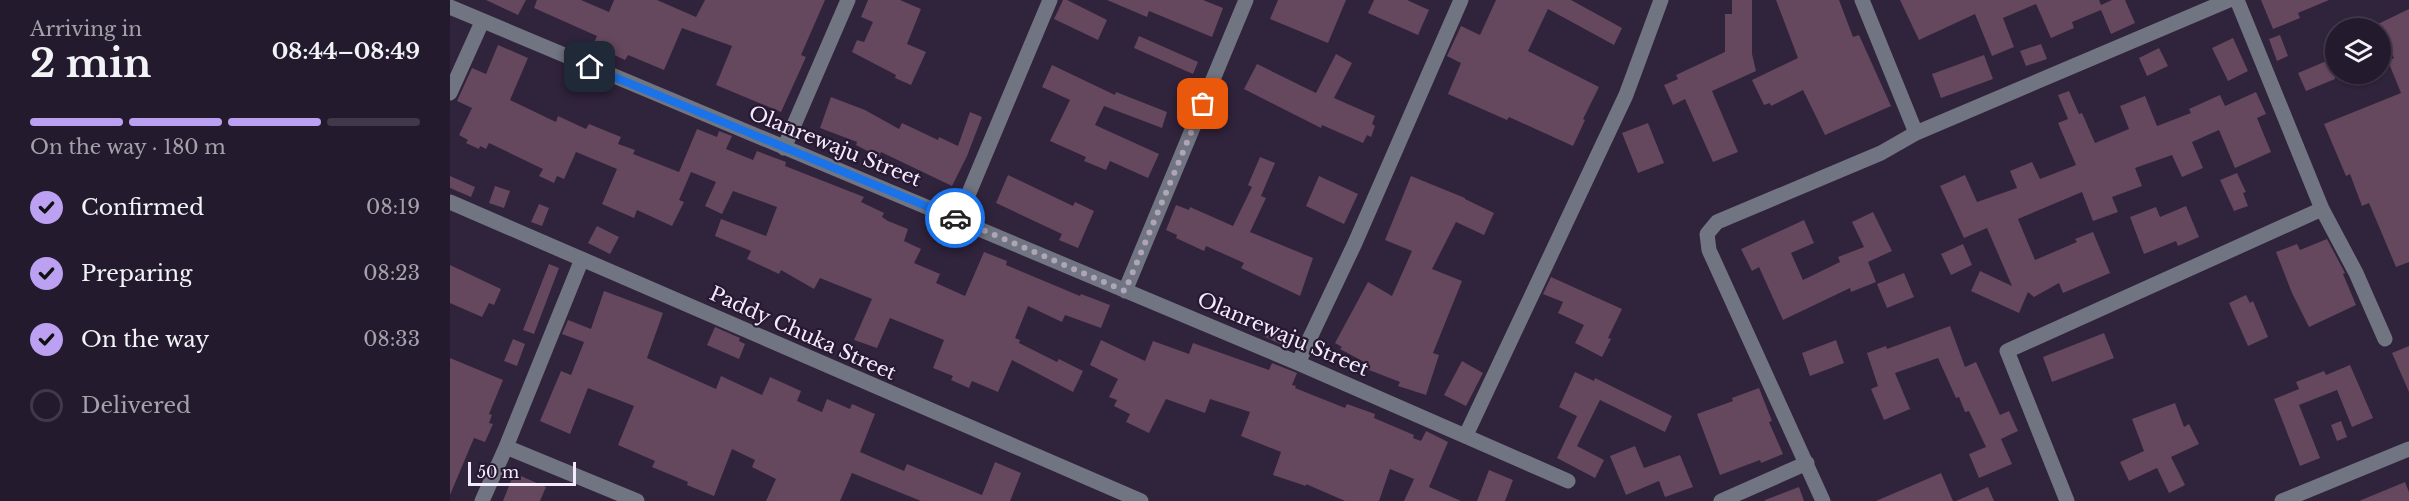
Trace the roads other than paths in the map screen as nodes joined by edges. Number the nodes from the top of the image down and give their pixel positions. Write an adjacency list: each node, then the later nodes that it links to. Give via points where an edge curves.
1 (848, 0): 13 (street)
2 (1050, 0): 16 (street)
3 (1246, 0): 18 (street)
4 (1461, 0): 20 (street)
5 (1661, 0): 21 (street, via 1626,95)
6 (1862, 0): 12 (street)
7 (2229, 0): 12 (street)
8 (2237, 0): 15 (street)
9 (450, 7): 10 (street, Olanrewaju Street)
10 (482, 22): 11 (street); 13 (street, Olanrewaju Street)
11 (450, 93)
12 (1916, 134): 24 (street, via 1881,153 1717,222 1707,234 1709,250)
13 (784, 148): 16 (street, Olanrewaju Street)
14 (450, 202): 17 (street, Paddy Chuka Street)
15 (2322, 209): 19 (street); 31 (street, via 2007,351)
16 (958, 219): 18 (street, Olanrewaju Street)
17 (582, 259): 22 (street); 28 (street, Paddy Chuka Street)
18 (1125, 291): 20 (street, Olanrewaju Street)
19 (2385, 339)
20 (1298, 363): 21 (street, Olanrewaju Street)
21 (1466, 435): 25 (street, Olanrewaju Street)
22 (507, 447): 26 (street); 27 (street)
23 (2409, 449): 32 (street)
24 (1807, 463): 29 (street); 30 (street)
25 (1568, 481)
26 (482, 501)
27 (637, 501)
28 (1141, 501)
29 (1721, 501)
30 (1823, 501)
31 (2067, 501)
32 (2282, 501)

